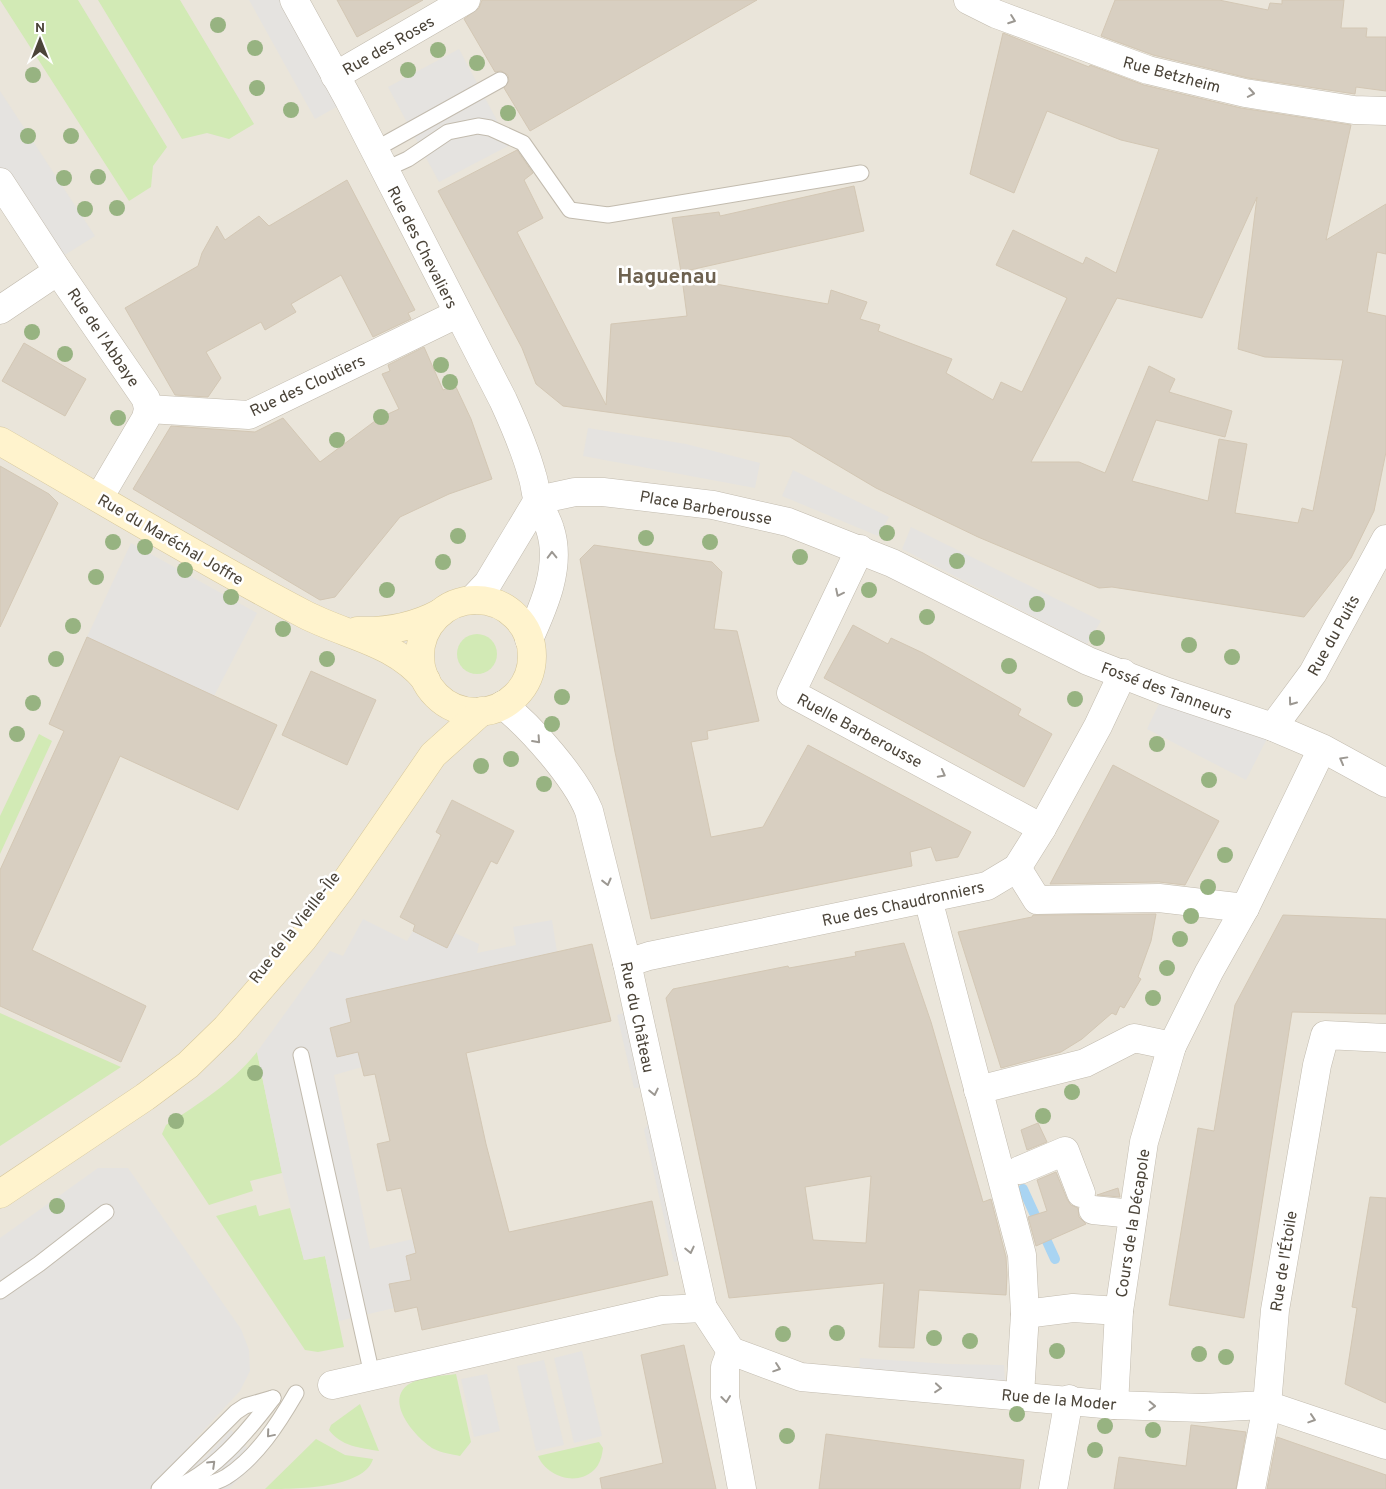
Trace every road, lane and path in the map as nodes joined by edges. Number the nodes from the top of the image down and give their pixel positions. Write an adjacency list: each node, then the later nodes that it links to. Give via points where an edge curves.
1 (294, 0): 4 (street, Rue des Chevaliers)
2 (466, 0): 4 (street, Rue des Roses)
3 (968, 0): 6 (street, Rue Betzheim, one-way to 6, via 996,14 1148,70 1245,93 1354,110)
4 (336, 76): 7 (street, Rue des Chevaliers)
5 (500, 80): 7 (lane)
6 (1386, 111)
7 (379, 160): 8 (lane, via 408,159 448,132 478,126 490,128 522,143 570,210 608,216); 12 (street, Rue des Chevaliers)
8 (860, 173)
9 (0, 182): 10 (street, Rue de l'Abbaye)
10 (58, 271): 11 (street); 13 (street, Rue de l'Abbaye, via 146,399)
11 (0, 310)
12 (457, 314): 13 (street, Rue des Cloutiers, via 249,415); 16 (street, Rue des Chevaliers, via 503,400 532,474)
13 (148, 409): 15 (street, via 146,418)
14 (0, 440): 15 (street, Rue du Maréchal Joffre)
15 (99, 498): 22 (street, Rue du Maréchal Joffre, via 165,545 258,598)
16 (538, 500): 18 (street, Place Barberousse, via 588,491 713,505 788,522); 20 (street, via 488,583); 23 (street, one-way to 16, via 545,603 553,572 550,529)
17 (1386, 538): 27 (street, Rue du Puits, one-way to 27, via 1313,673)
18 (860, 549): 19 (street, Place Barberousse); 31 (street, Ruelle Barberousse, one-way to 31, via 791,693)
19 (950, 593): 24 (street, Fossé des Tanneurs, via 1064,651)
20 (472, 600): 21 (street, via 455,604); 23 (street, via 490,602 507,610 520,622)
21 (441, 613): 22 (street, Rue du Maréchal Joffre, via 404,627 382,631); 25 (street, via 425,632 420,648 420,664)
22 (345, 631): 25 (street, Rue du Maréchal Joffre, via 393,651 411,664)
23 (529, 638): 26 (street, via 532,656 526,681 516,695)
24 (1123, 673): 27 (street, Fossé des Tanneurs, via 1165,691); 31 (street, Rue des Chaudronniers)
25 (427, 684): 26 (street, via 452,707 467,711); 28 (street, via 437,714)
26 (492, 708): 28 (street, Rue de la Vieille-Île); 35 (street, Rue du Château, one-way to 35, via 514,713 584,798)
27 (1273, 727): 30 (street, Fossé des Tanneurs, one-way to 27, via 1322,748)
28 (433, 756): 41 (street, Rue de la Vieille-Île, via 394,811 308,904 203,1050 145,1098)
29 (1317, 759): 34 (street, Cours de la Décapole)
30 (1386, 783)
31 (1042, 828): 32 (street, Rue des Chaudronniers)
32 (1017, 868): 33 (street, Rue des Chaudronniers, via 987,886); 34 (street, via 1037,900 1159,898)
33 (928, 899): 35 (street, Rue des Chaudronniers); 39 (street)
34 (1245, 908): 37 (street, Cours de la Décapole)
35 (626, 963): 45 (street, Rue du Château, one-way to 45)
36 (1386, 1038): 55 (street, Rue de l'Étoile, via 1325,1035 1317,1064 1274,1310)
37 (1172, 1046): 39 (street, via 1134,1038 1085,1063); 43 (street, Cours de la Décapole, via 1144,1142)
38 (300, 1054): 49 (lane)
39 (978, 1090): 40 (street)
40 (1009, 1156): 43 (street, via 1065,1151 1087,1201); 47 (street, via 1022,1256)
41 (0, 1194)
42 (106, 1212): 44 (lane)
43 (1133, 1214): 46 (street, Cours de la Décapole)
44 (0, 1291)
45 (703, 1308): 48 (street, Rue du Château); 49 (street, via 662,1310)
46 (1119, 1311): 47 (street, via 1070,1299); 54 (street, Cours de la Décapole)
47 (1025, 1314): 52 (street)
48 (731, 1351): 52 (street, Rue de la Moder, one-way to 52, via 801,1376); 60 (street, one-way to 60, via 725,1366 725,1397)
49 (372, 1375): 50 (street)
50 (332, 1385)
51 (296, 1393): 59 (lane, one-way to 59, via 270,1435 252,1453 226,1477)
52 (1020, 1395): 53 (street, Rue de la Moder)
53 (1069, 1400): 54 (street, Rue de la Moder); 61 (street)
54 (1114, 1405): 55 (street, Rue de la Moder, one-way to 55, via 1203,1408)
55 (1267, 1405): 56 (street, Rue de la Moder, one-way to 56); 62 (street, Rue de l'Étoile)
56 (1386, 1445)
57 (159, 1489): 58 (lane, one-way to 57, via 184,1485 205,1471 273,1398 236,1412)
58 (171, 1489)
59 (193, 1489)
60 (742, 1489)
61 (1053, 1489)
62 (1251, 1489)

